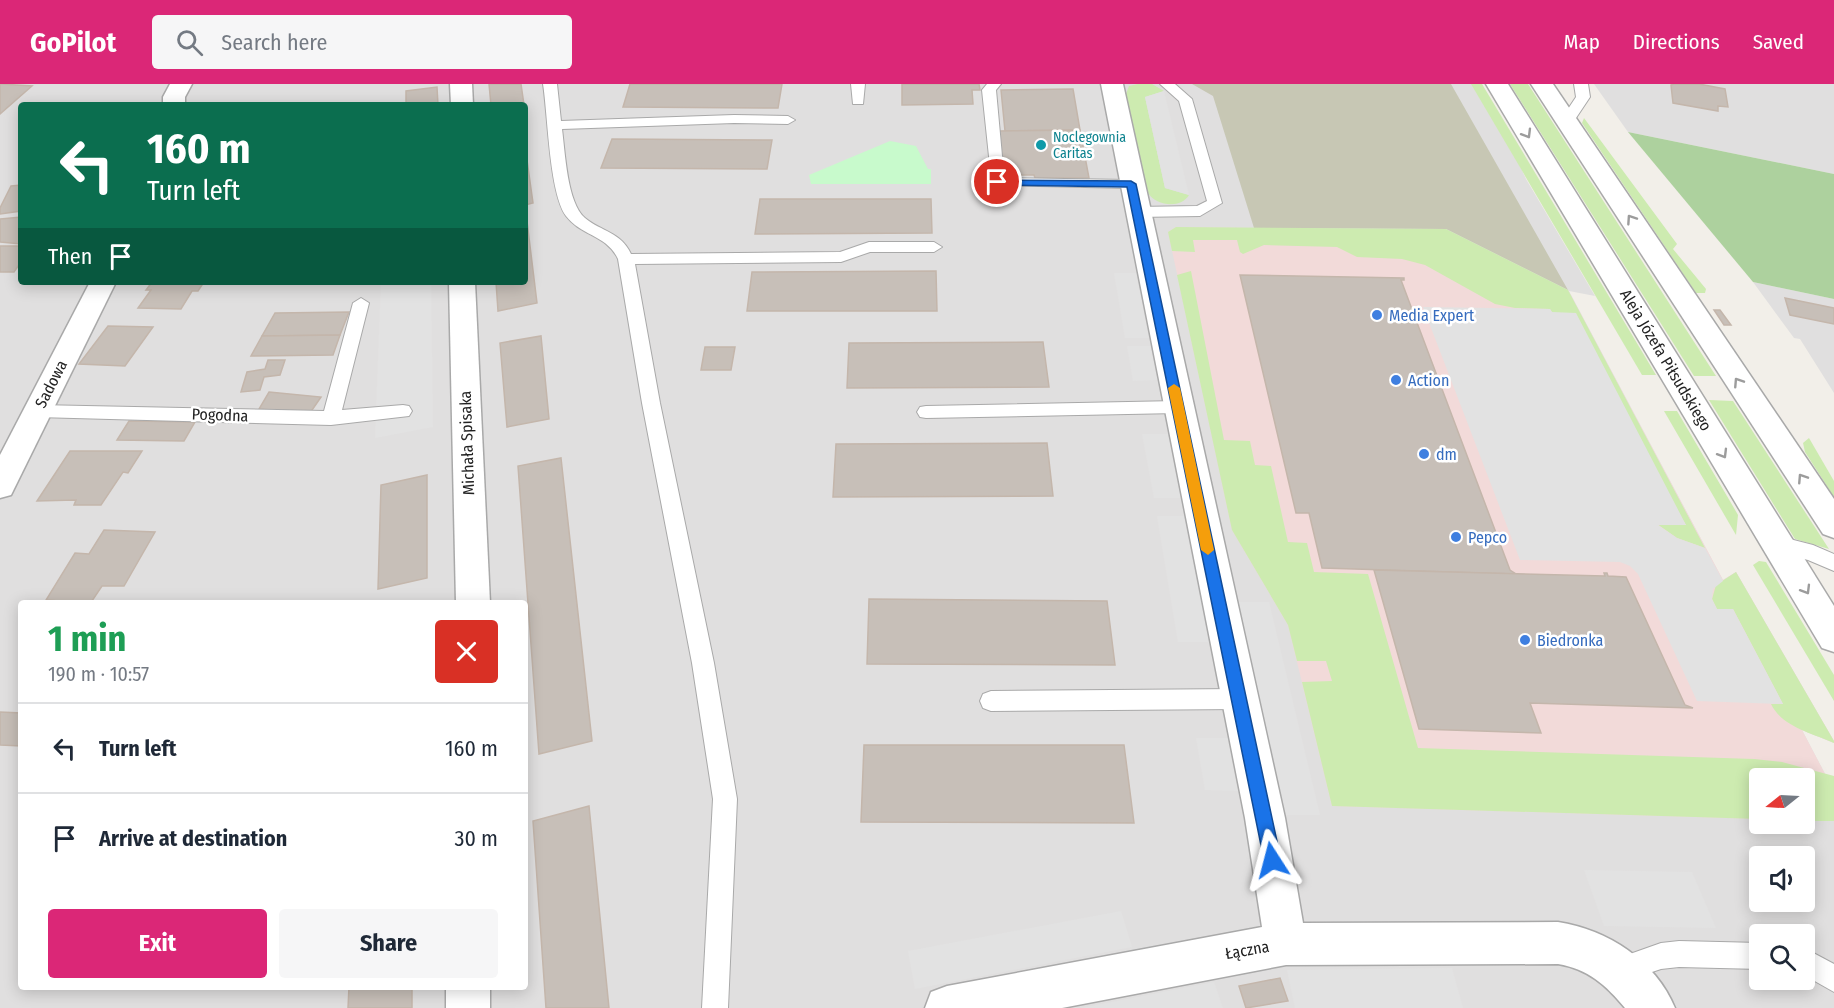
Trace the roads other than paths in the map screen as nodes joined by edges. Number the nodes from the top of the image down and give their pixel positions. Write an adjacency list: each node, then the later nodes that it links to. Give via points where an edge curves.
1 (181, 84): 12 (street)
2 (461, 84): 13 (street)
3 (550, 84): 16 (lane)
4 (858, 84): 11 (lane)
5 (994, 84): 17 (lane, via 989,90 997,182)
6 (1112, 84): 17 (street, Łączna)
7 (1167, 84): 17 (lane, via 1185,99 1215,203 1200,211)
8 (1497, 84): 30 (street, Aleja Józefa Piłsudskiego, one-way to 30)
9 (1542, 84): 15 (street)
10 (1581, 84): 15 (lane, via 1583,96)
11 (858, 101)
12 (174, 102)
13 (462, 102)
14 (788, 120): 16 (lane)
15 (1567, 121): 29 (street, one-way to 15)
16 (556, 125): 19 (lane, via 568,206 581,222 615,238)
17 (1134, 198): 23 (street, Łączna)
18 (934, 247): 19 (lane, via 869,247 841,257)
19 (626, 259): 43 (lane, via 725,799)
20 (101, 285): 24 (street, Sadowa)
21 (462, 285): 32 (street, Michała Spisaka)
22 (361, 303): 27 (lane)
23 (1178, 407): 26 (lane); 34 (street, Łączna)
24 (37, 411): 27 (lane, Pogodna); 28 (street, Sadowa)
25 (403, 411): 27 (lane, Pogodna)
26 (926, 412)
27 (331, 418)
28 (0, 486)
29 (1834, 525)
30 (1778, 544): 31 (lane); 33 (street, Aleja Józefa Piłsudskiego, one-way to 33)
31 (1834, 563)
32 (473, 600)
33 (1834, 636)
34 (1240, 699): 35 (lane); 36 (street, Łączna)
35 (991, 701)
36 (1286, 944): 39 (street, via 1558,943 1594,953); 44 (street, Łączna)
37 (1749, 956): 39 (lane, via 1671,954)
38 (1815, 967): 40 (lane)
39 (1622, 969): 45 (street)
40 (1834, 979)
41 (468, 990): 42 (street)
42 (468, 1008)
43 (715, 1008)
44 (946, 1008)
45 (1653, 1008)

